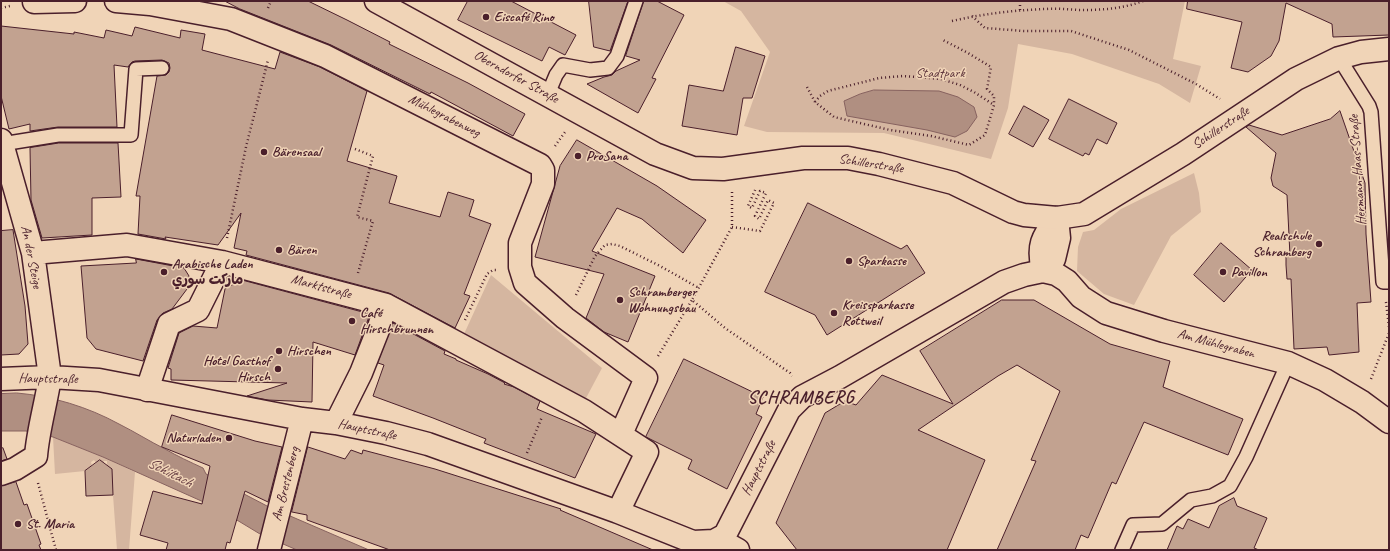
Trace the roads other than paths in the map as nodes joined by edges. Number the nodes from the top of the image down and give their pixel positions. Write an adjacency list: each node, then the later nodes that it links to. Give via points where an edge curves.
1 (75, 1): 5 (street)
2 (116, 1): 26 (street, Mühlegrabenweg, via 150,4 231,19 325,56 540,164 543,170 543,184 522,239 520,267 525,283 565,318 646,378)
3 (376, 1): 9 (street, Oberndorfer Straße)
4 (636, 1): 9 (lane, via 617,56 608,68 590,70 563,65)
5 (34, 2)
6 (1389, 48): 7 (street, Schillerstraße)
7 (1339, 58): 13 (street, Schillerstraße, via 1296,79 1183,154 1084,214); 17 (lane, Hermann-Haas-Straße, via 1371,112)
8 (162, 68): 10 (lane, via 136,69 131,135 58,135)
9 (548, 94): 11 (street, Oberndorfer Straße)
10 (2, 142): 12 (street, An der Steige)
11 (655, 154): 13 (street, Schillerstraße, via 693,168 723,169 803,158 848,158 953,183 1013,212)
12 (10, 200): 14 (street, An der Steige)
13 (1058, 218): 16 (street, via 1057,250 1054,259)
14 (33, 253): 15 (street, Marktstraße, via 127,245); 21 (street, An der Steige)
15 (222, 262): 18 (street, Marktstraße); 22 (street, via 198,310 169,324)
16 (1043, 271): 19 (street, Am Mühlegraben, via 1056,274 1081,297 1106,313); 29 (street, Hauptstraße, via 1024,274 1004,282 802,397 789,410 725,535)
17 (1386, 282)
18 (386, 305): 25 (street, via 361,373); 26 (street, Marktstraße, via 584,411)
19 (1288, 363): 24 (street, Am Mühlegraben, via 1362,402); 32 (lane, via 1246,457 1230,486 1212,496 1191,500 1162,524 1133,525)
20 (1, 378): 21 (street, Hauptstraße)
21 (48, 386): 22 (street, Hauptstraße, via 99,380); 27 (street, An der Steige, via 37,449 15,470)
22 (147, 390): 23 (street, Hauptstraße)
23 (302, 419): 25 (street, Hauptstraße); 30 (street, Am Brestenberg)
24 (1389, 422)
25 (336, 423): 28 (street, Hauptstraße, via 428,444)
26 (621, 434): 28 (street, Marktstraße, via 647,452)
27 (1, 474)
28 (618, 512): 29 (street, Hauptstraße, via 693,542)
29 (718, 539): 31 (street)
30 (269, 548)
31 (738, 550)
32 (1122, 550)

